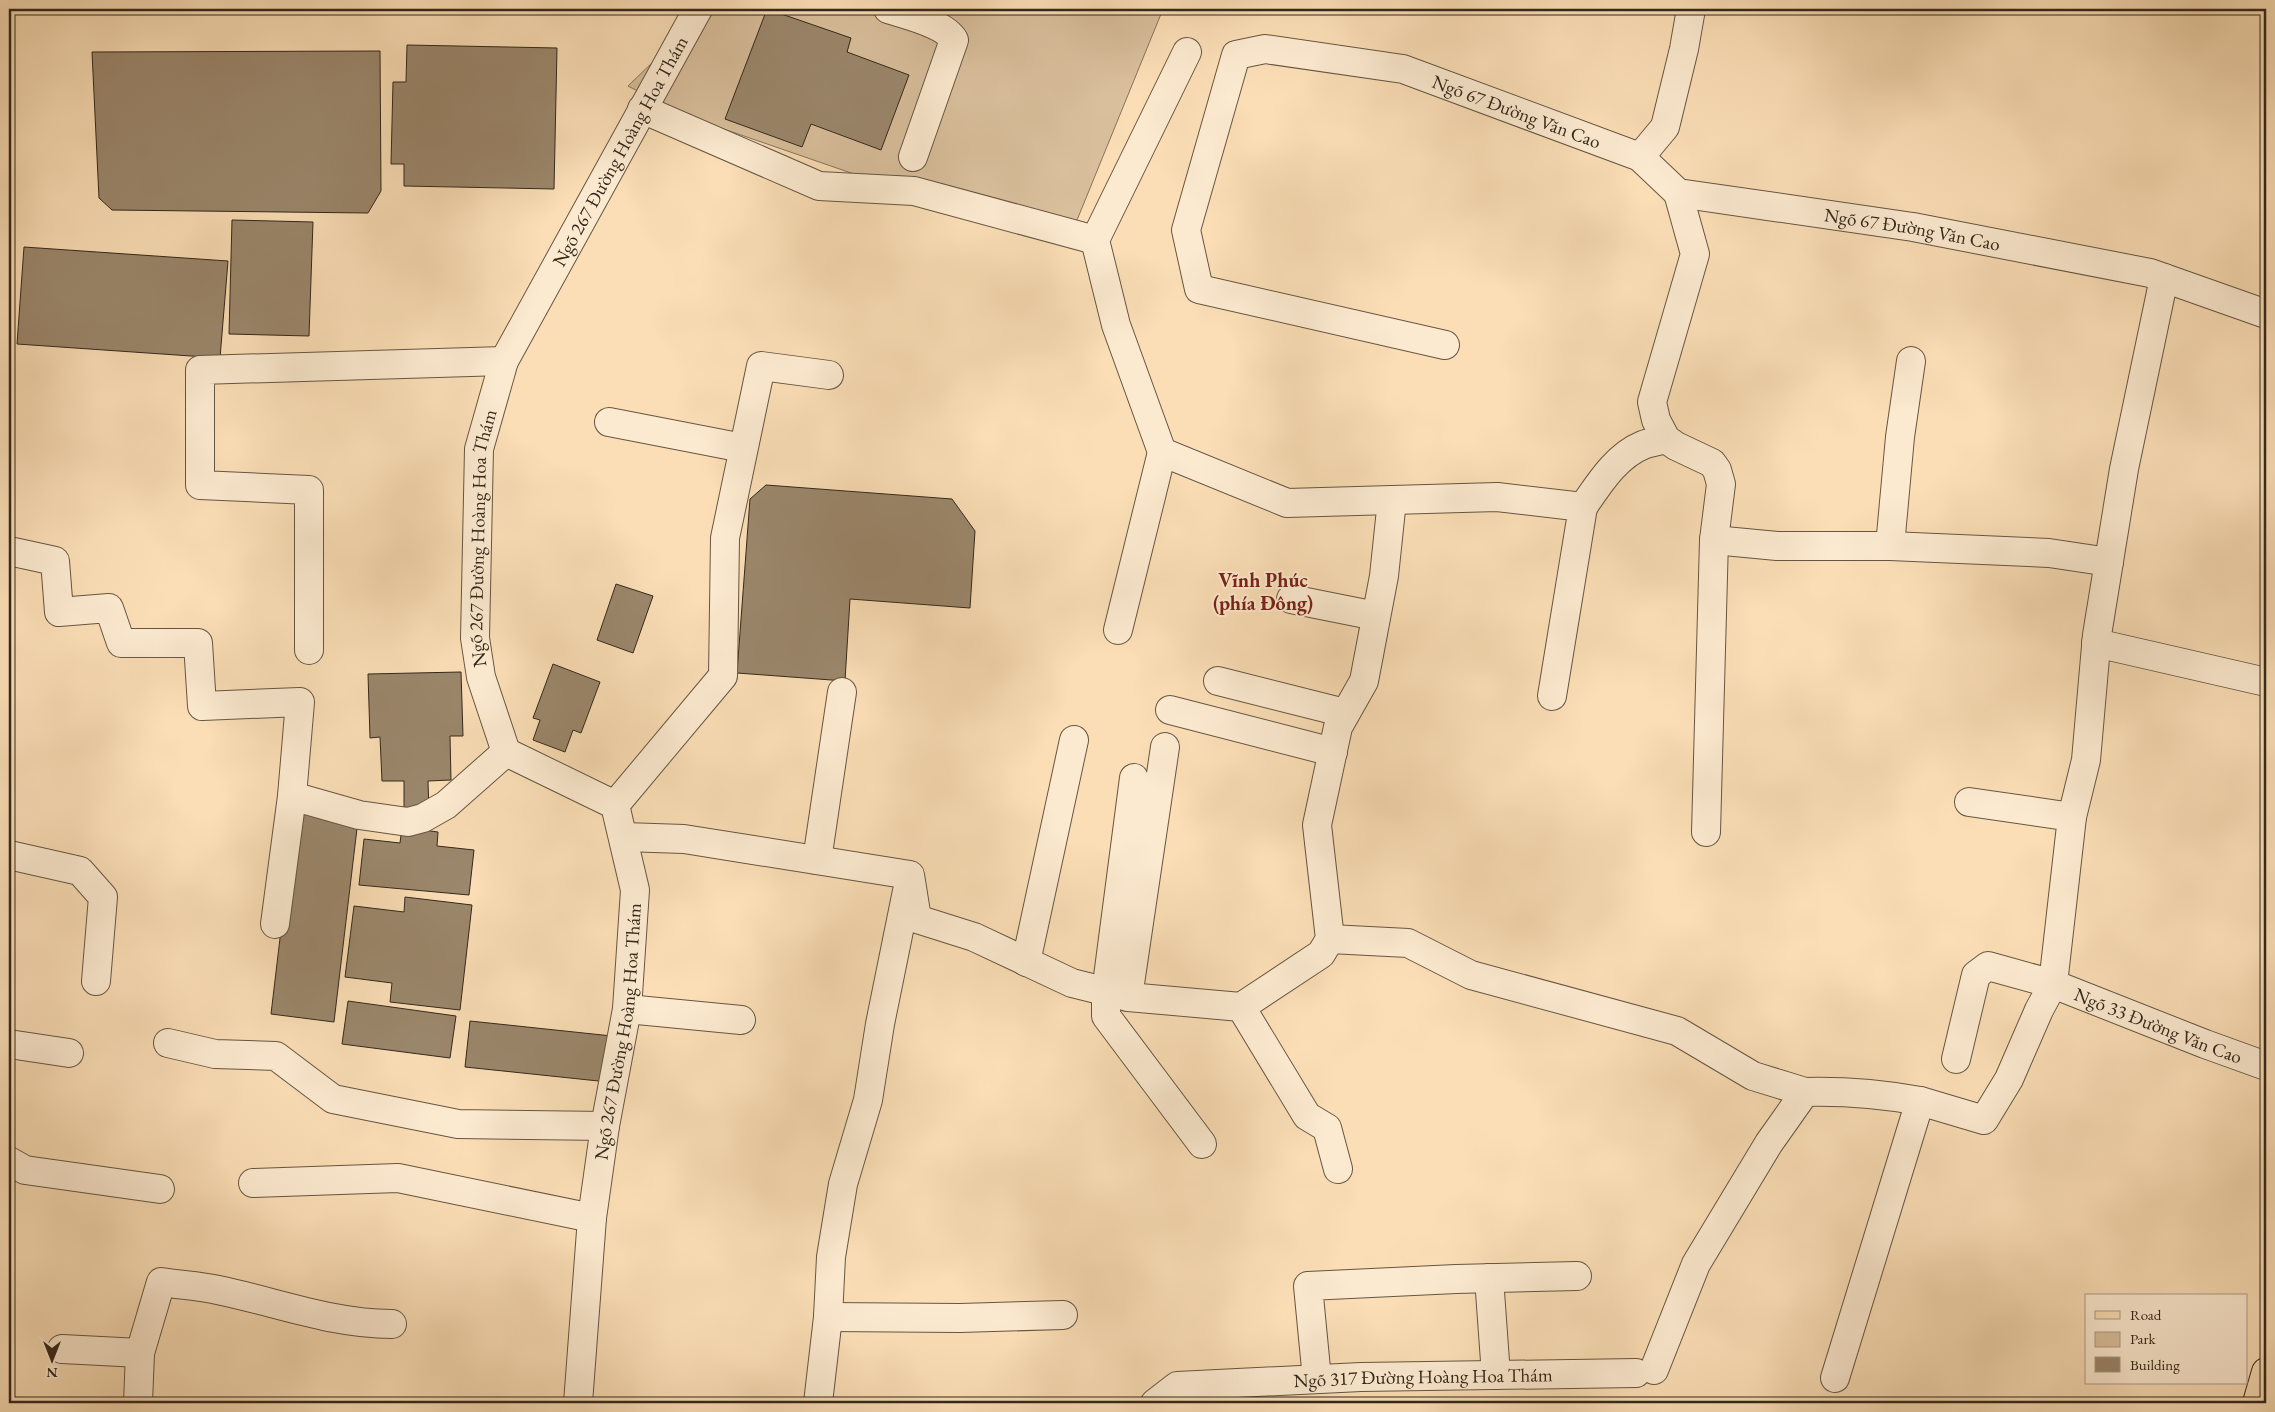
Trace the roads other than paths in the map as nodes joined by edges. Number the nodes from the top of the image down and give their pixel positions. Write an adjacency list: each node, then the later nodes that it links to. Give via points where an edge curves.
1 (698, 9): 5 (street, Ngõ 267 Đường Hoàng Hoa Thám)
2 (888, 9): 6 (street, via 939,27 950,33 954,40)
3 (1690, 9): 7 (street, via 1665,127)
4 (1187, 52): 9 (street)
5 (642, 109): 9 (street, via 819,186 914,191); 13 (street, Ngõ 267 Đường Hoàng Hoa Thám)
6 (913, 157)
7 (1640, 157): 8 (street, Ngõ 67 Đường Văn Cao); 12 (street, Ngõ 67 Đường Văn Cao, via 1403,69 1265,49 1236,55 1186,230 1199,289)
8 (1678, 193): 10 (street, Ngõ 67 Đường Văn Cao, via 1913,227); 17 (street, via 1695,254 1652,402 1656,420)
9 (1095, 240): 19 (street, via 1116,325)
10 (2164, 278): 11 (street, Ngõ 67 Đường Văn Cao); 25 (street, via 2124,469)
11 (2266, 314)
12 (1445, 345)
13 (504, 361): 30 (street, via 200,370 200,485 309,490); 39 (street, Ngõ 267 Đường Hoàng Hoa Thám, via 479,449 475,638 482,677)
14 (1911, 361): 23 (street)
15 (828, 375): 18 (street, via 761,366)
16 (609, 422): 18 (street)
17 (1666, 438): 21 (street, via 1642,445 1622,459 1605,475); 22 (street, via 1712,463 1718,470 1722,484)
18 (744, 448): 44 (street, via 725,538 724,676)
19 (1162, 452): 20 (street, via 1287,503); 28 (street)
20 (1392, 500): 21 (street, via 1497,497); 27 (street)
21 (1583, 507): 34 (street)
22 (1714, 540): 23 (street, via 1777,546); 46 (street)
23 (1890, 546): 25 (street, via 2049,552)
24 (9, 551): 42 (street, via 55,561 59,612 109,608 121,643 198,643 202,706 300,702)
25 (2109, 562): 29 (street)
26 (1291, 599): 27 (street)
27 (1376, 616): 36 (street, via 1364,681)
28 (1118, 630)
29 (2096, 643): 32 (street); 45 (street, via 2086,760)
30 (309, 650)
31 (1218, 681): 36 (street)
32 (2266, 682)
33 (842, 692): 49 (street)
34 (1552, 696)
35 (1170, 710): 40 (street)
36 (1345, 713): 40 (street)
37 (1074, 740): 53 (street)
38 (1165, 747): 56 (street)
39 (506, 752): 42 (street, via 446,805 408,822 359,815); 44 (street)
40 (1332, 752): 52 (street, via 1317,824)
41 (1134, 778): 56 (street)
42 (292, 796): 51 (street)
43 (1969, 802): 45 (street)
44 (615, 805): 47 (street, Ngõ 267 Đường Hoàng Hoa Thám)
45 (2072, 817): 55 (street)
46 (1706, 832)
47 (624, 836): 49 (street, via 684,839); 58 (street, Ngõ 267 Đường Hoàng Hoa Thám, via 635,890)
48 (9, 855): 54 (street, via 80,871 103,898)
49 (817, 860): 50 (street)
50 (910, 875): 53 (street, via 917,919 974,937); 77 (street, via 868,1100 842,1184 830,1257)
51 (275, 924)
52 (1330, 938): 57 (street, via 1320,954); 65 (street, via 1408,944 1471,975 1677,1031 1753,1076)
53 (1026, 962): 56 (street, via 1072,983)
54 (96, 981)
55 (2053, 984): 63 (street, Ngõ 33 Đường Văn Cao, via 1988,966 1976,975); 64 (street, Ngõ 33 Đường Văn Cao); 66 (street, via 2009,1080 1984,1120)
56 (1117, 994): 57 (street); 68 (street, via 1106,1016)
57 (1241, 1006): 70 (street, via 1307,1116 1326,1128)
58 (627, 1009): 59 (street); 67 (street, Ngõ 267 Đường Hoàng Hoa Thám)
59 (741, 1020)
60 (168, 1043): 67 (street, via 215,1054 276,1056 332,1099 458,1124)
61 (9, 1044): 62 (street)
62 (69, 1053)
63 (1956, 1059)
64 (2266, 1066)
65 (1805, 1092): 66 (street, via 1884,1094); 82 (street, Ngõ 317 Đường Hoàng Hoa Thám, via 1769,1143 1696,1264 1645,1371)
66 (1920, 1101): 83 (street)
67 (605, 1126): 73 (street, Ngõ 267 Đường Hoàng Hoa Thám)
68 (1202, 1144)
69 (9, 1160): 72 (street, via 25,1170)
70 (1338, 1169)
71 (253, 1183): 73 (street, via 398,1178)
72 (160, 1188)
73 (592, 1218): 86 (street, Ngõ 267 Đường Hoàng Hoa Thám)
74 (1577, 1276): 75 (street)
75 (1489, 1278): 82 (street); 84 (street, via 1308,1286)
76 (1063, 1315): 77 (street)
77 (828, 1317): 87 (street)
78 (392, 1324): 80 (street, via 366,1324 315,1315 218,1290 161,1282)
79 (62, 1349): 80 (street)
80 (140, 1353): 85 (street)
81 (2266, 1372): 89 (main road)
82 (1496, 1375): 84 (street, Ngõ 317 Đường Hoàng Hoa Thám)
83 (1834, 1378)
84 (1317, 1379): 88 (street, Ngõ 317 Đường Hoàng Hoa Thám, via 1177,1386)
85 (138, 1403)
86 (578, 1403)
87 (818, 1403)
88 (1154, 1403)
89 (2257, 1403)

